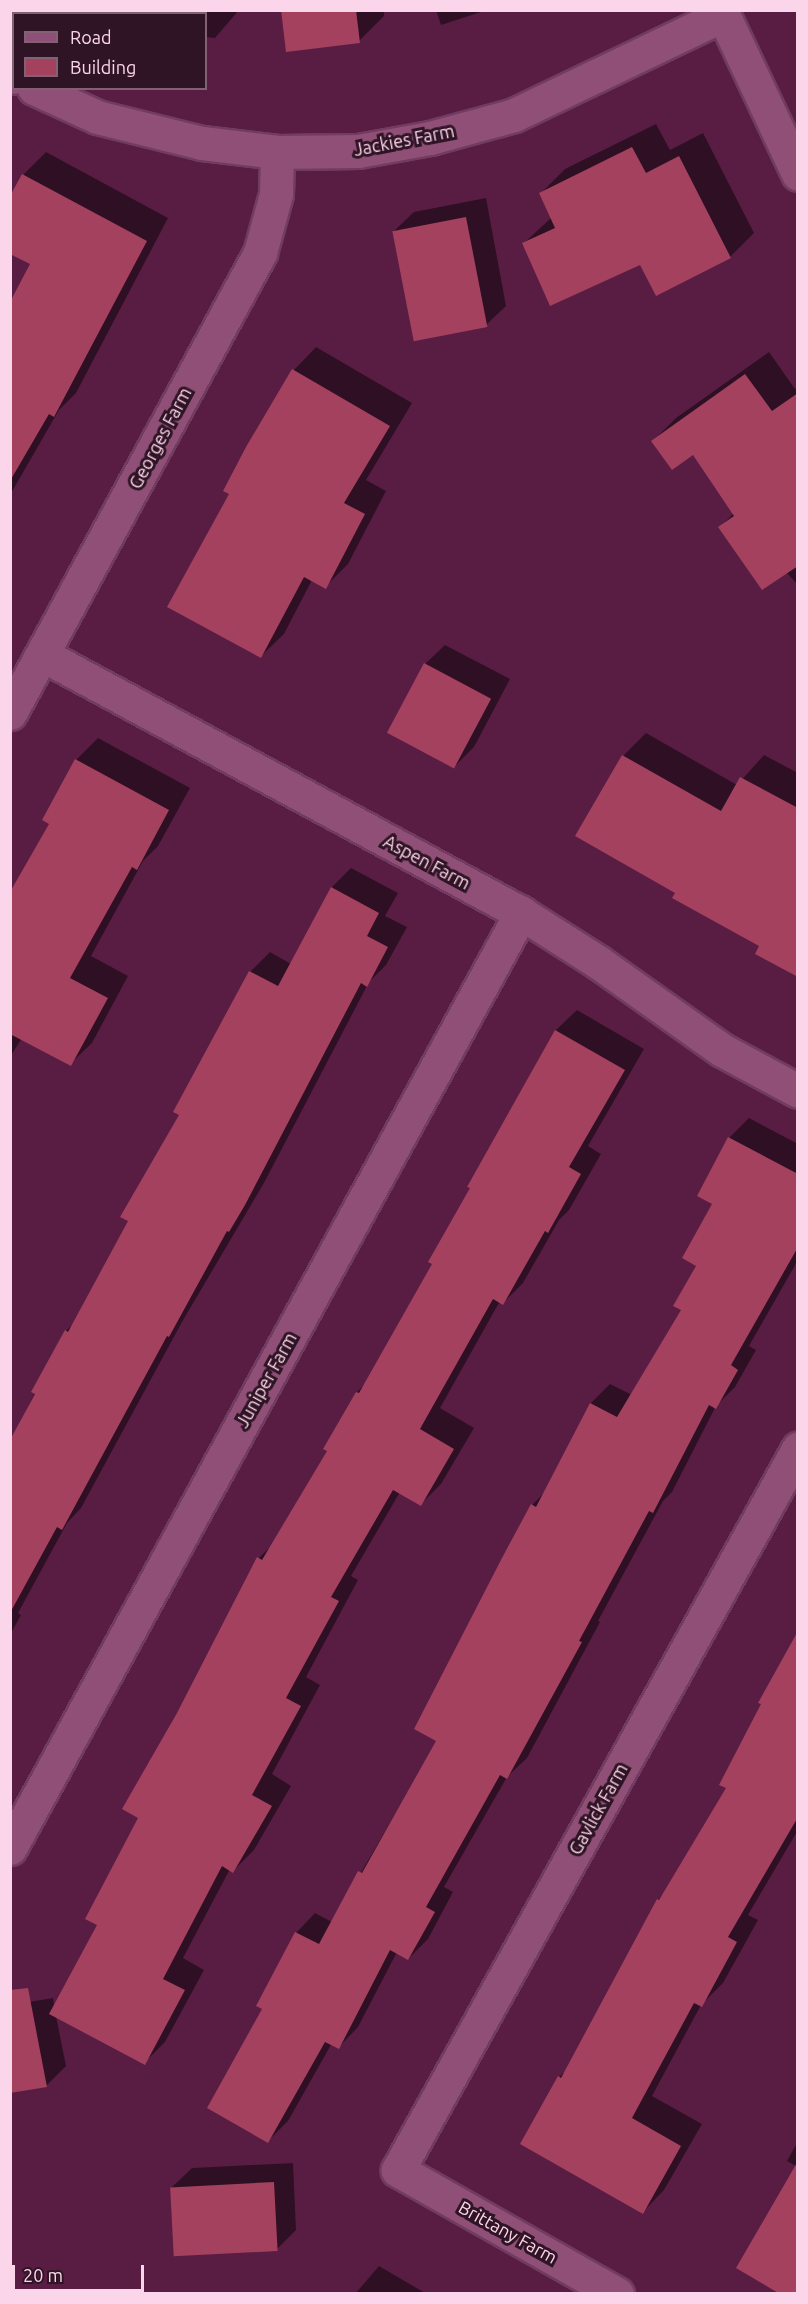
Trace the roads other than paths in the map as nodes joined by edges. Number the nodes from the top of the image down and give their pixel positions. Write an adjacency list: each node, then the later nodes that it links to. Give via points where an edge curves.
1 (722, 13): 3 (street, Jackies Farm, via 514,115 430,138 358,151); 4 (street)
2 (38, 90): 3 (street, Jackies Farm, via 97,117 202,143)
3 (277, 152): 5 (street, Georges Farm, via 276,194 260,253)
4 (798, 174)
5 (43, 655): 6 (street, Georges Farm); 7 (street, Aspen Farm)
6 (10, 713)
7 (521, 913): 8 (street, Aspen Farm, via 722,1050); 10 (street, Juniper Farm)
8 (798, 1091)
9 (798, 1449): 11 (street, Gavlick Farm)
10 (10, 1848)
11 (398, 2170): 12 (street, Brittany Farm)
12 (617, 2294)

